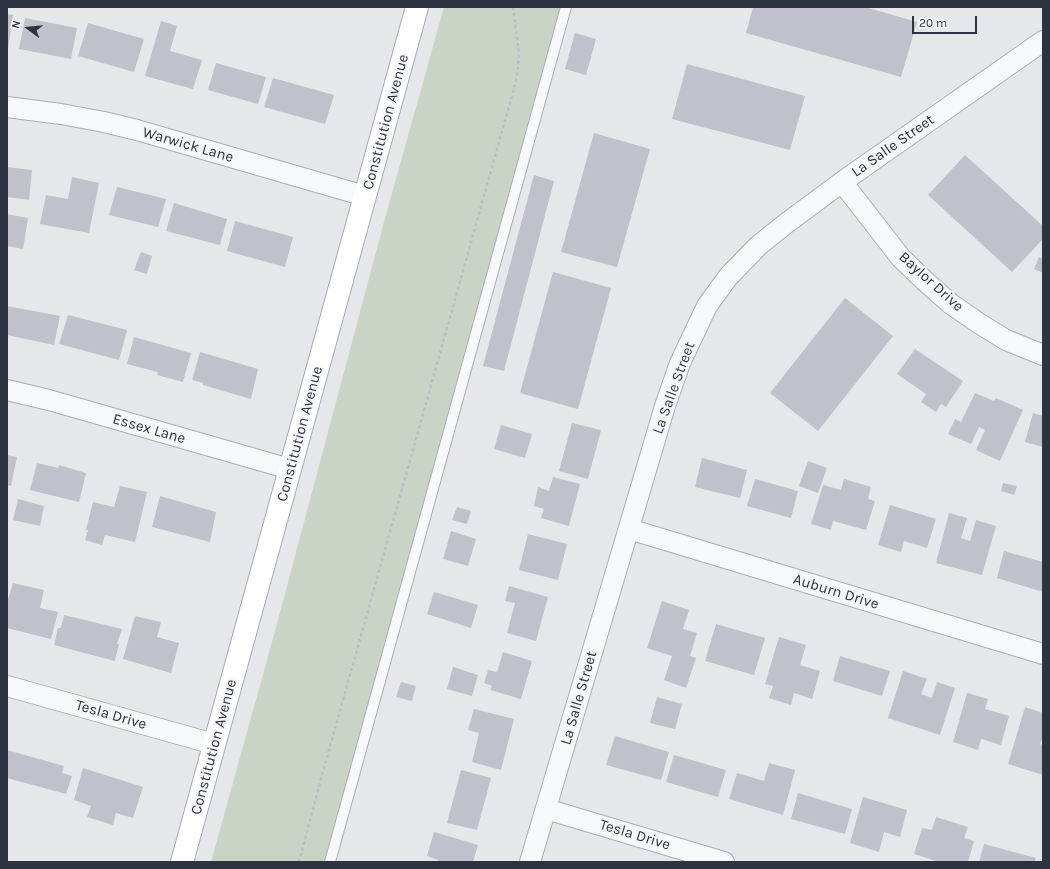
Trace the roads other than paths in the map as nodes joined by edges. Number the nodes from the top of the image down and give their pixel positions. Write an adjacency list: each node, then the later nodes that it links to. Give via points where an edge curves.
1 (418, 7): 6 (main road, Constitution Avenue)
2 (566, 7): 16 (lane)
3 (1043, 41): 5 (street, La Salle Street)
4 (7, 107): 6 (street, Warwick Lane, via 137,130)
5 (842, 182): 7 (street, Baylor Drive, via 901,258 941,296 1006,340); 10 (street, La Salle Street, via 758,246 728,277 707,306 677,371)
6 (365, 196): 9 (main road, Constitution Avenue)
7 (1043, 355)
8 (7, 390): 9 (street, Essex Lane)
9 (290, 469): 13 (main road, Constitution Avenue)
10 (629, 529): 11 (street, Auburn Drive); 14 (street, La Salle Street)
11 (1043, 654)
12 (7, 686): 13 (street, Tesla Drive)
13 (214, 744): 15 (main road, Constitution Avenue)
14 (546, 809): 17 (street, La Salle Street); 18 (street, Tesla Drive)
15 (182, 862)
16 (330, 862)
17 (530, 862)
18 (724, 862)

